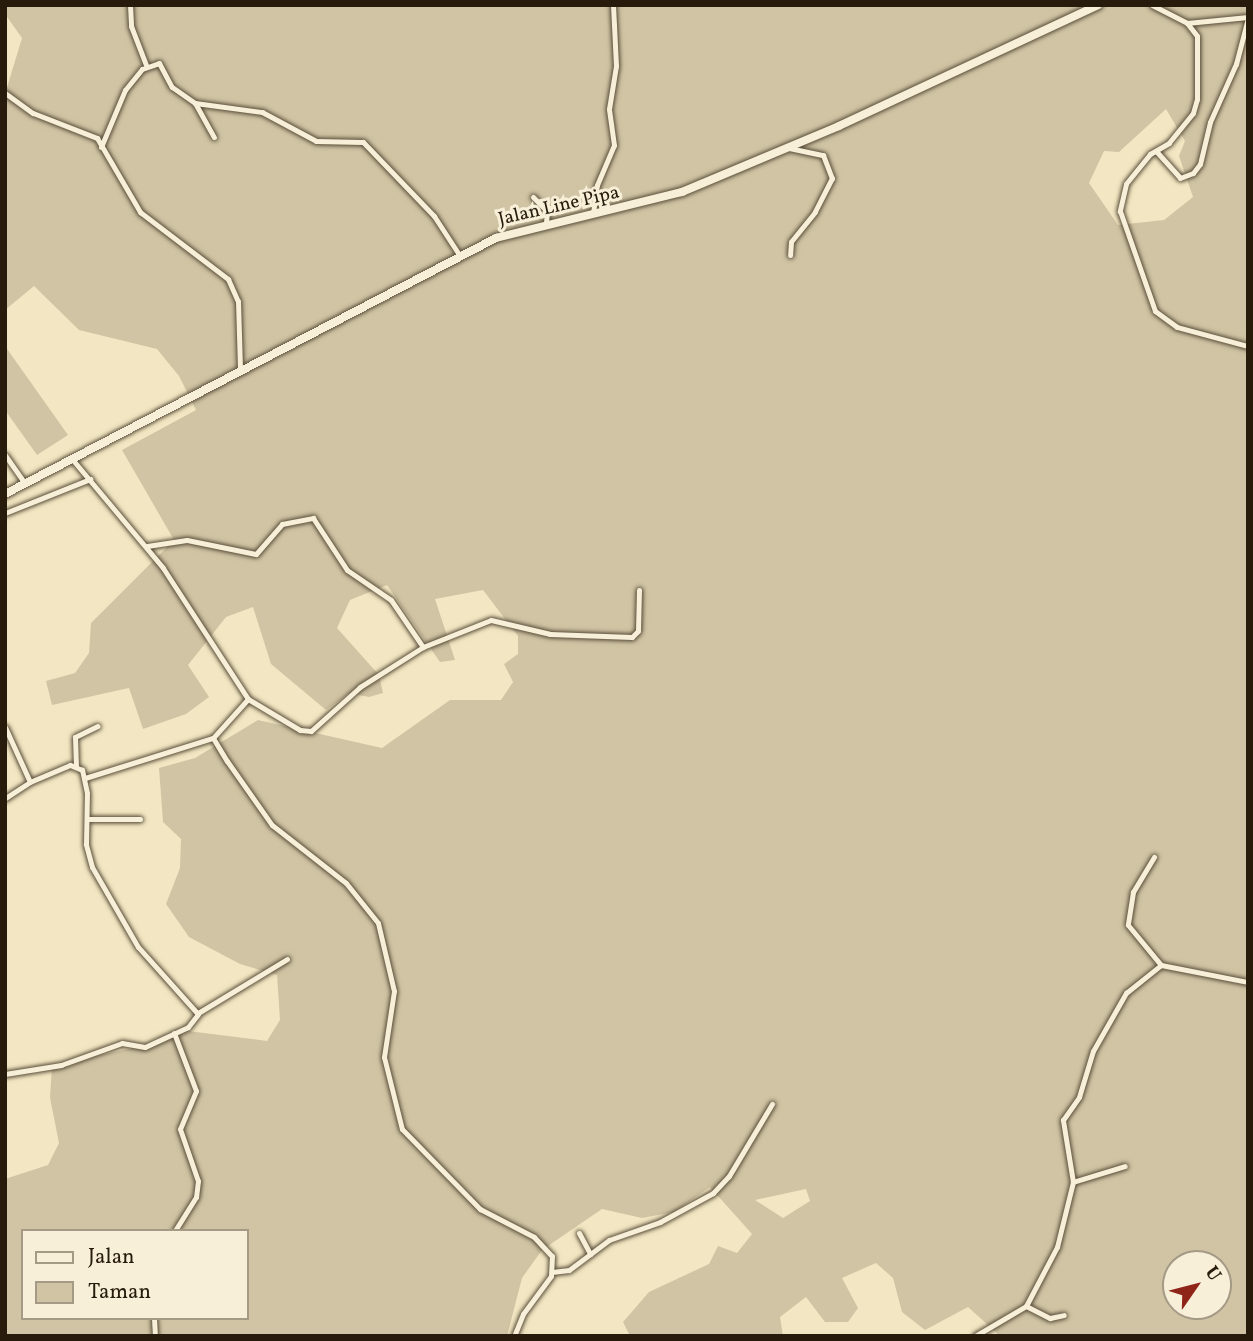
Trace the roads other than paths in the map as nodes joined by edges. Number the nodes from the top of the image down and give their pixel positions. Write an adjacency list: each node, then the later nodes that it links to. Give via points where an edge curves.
1 (130, 5): 7 (street, via 131,26)
2 (613, 5): 15 (street, via 616,66 609,109 614,145 597,185)
3 (1098, 5): 12 (main road, Jalan Line Pipa)
4 (1152, 5): 6 (street)
5 (1248, 18): 6 (street); 13 (street, via 1232,73 1210,122 1200,164 1188,177 1180,178)
6 (1187, 23): 13 (street, via 1199,42 1197,99 1193,113 1173,138)
7 (146, 65): 9 (street, via 159,62 172,87); 11 (street, via 125,90)
8 (5, 93): 11 (street, via 33,113 93,135)
9 (195, 103): 10 (street); 18 (street, via 262,112 316,141 363,142 434,216)
10 (214, 137)
11 (101, 147): 20 (street, via 140,212 233,286 238,301)
12 (789, 148): 15 (main road, Jalan Line Pipa, via 682,192); 17 (street, via 823,155 831,171 826,194 791,242)
13 (1156, 150): 19 (street, via 1126,184 1119,204 1147,298 1157,314 1177,327)
14 (533, 197): 16 (street, via 547,211)
15 (593, 213): 16 (main road, Jalan Line Pipa)
16 (546, 223): 18 (main road, Jalan Line Pipa, via 496,238)
17 (790, 255)
18 (460, 256): 20 (main road, Jalan Line Pipa)
19 (1248, 346)
20 (240, 369): 22 (main road, Jalan Line Pipa)
21 (5, 455): 24 (street)
22 (72, 459): 23 (street); 24 (main road, Jalan Line Pipa)
23 (90, 480): 26 (street); 27 (street)
24 (25, 484): 25 (main road, Jalan Line Pipa)
25 (5, 494)
26 (5, 513)
27 (147, 546): 29 (street, via 187,540 256,554 282,524 313,518 347,570 391,600); 30 (street)
28 (639, 590): 29 (street, via 638,631 632,637 550,634 491,620)
29 (423, 647): 30 (street, via 360,687 311,731 300,730)
30 (248, 699): 33 (street)
31 (99, 726): 34 (street, via 75,737)
32 (5, 727): 36 (street)
33 (213, 738): 35 (street); 53 (street, via 272,825 346,883 378,923 394,991 384,1056 402,1129 483,1211 545,1246 552,1256)
34 (75, 766): 35 (street); 36 (street)
35 (85, 778): 38 (street)
36 (30, 782): 37 (street)
37 (5, 798)
38 (87, 819): 39 (street); 44 (street, via 86,850 100,884 148,961)
39 (140, 819)
40 (1154, 857): 42 (street, via 1133,892 1128,925)
41 (287, 959): 44 (street)
42 (1161, 965): 43 (street); 49 (street, via 1126,993 1093,1051 1079,1097 1063,1120)
43 (1248, 982)
44 (198, 1013): 45 (street, via 194,1022)
45 (174, 1033): 46 (street, via 145,1047 122,1043 61,1065); 50 (street, via 196,1091 180,1129 198,1181 196,1197)
46 (5, 1074)
47 (772, 1104): 52 (street, via 729,1176 713,1193 660,1222 609,1240)
48 (1125, 1166): 49 (street)
49 (1073, 1182): 54 (street, via 1063,1230)
50 (176, 1229)
51 (579, 1233): 52 (street)
52 (590, 1254): 53 (street, via 569,1270)
53 (552, 1272): 56 (street)
54 (1026, 1306): 55 (street, via 1050,1318); 57 (street)
55 (1064, 1315)
56 (514, 1336)
57 (975, 1336)

